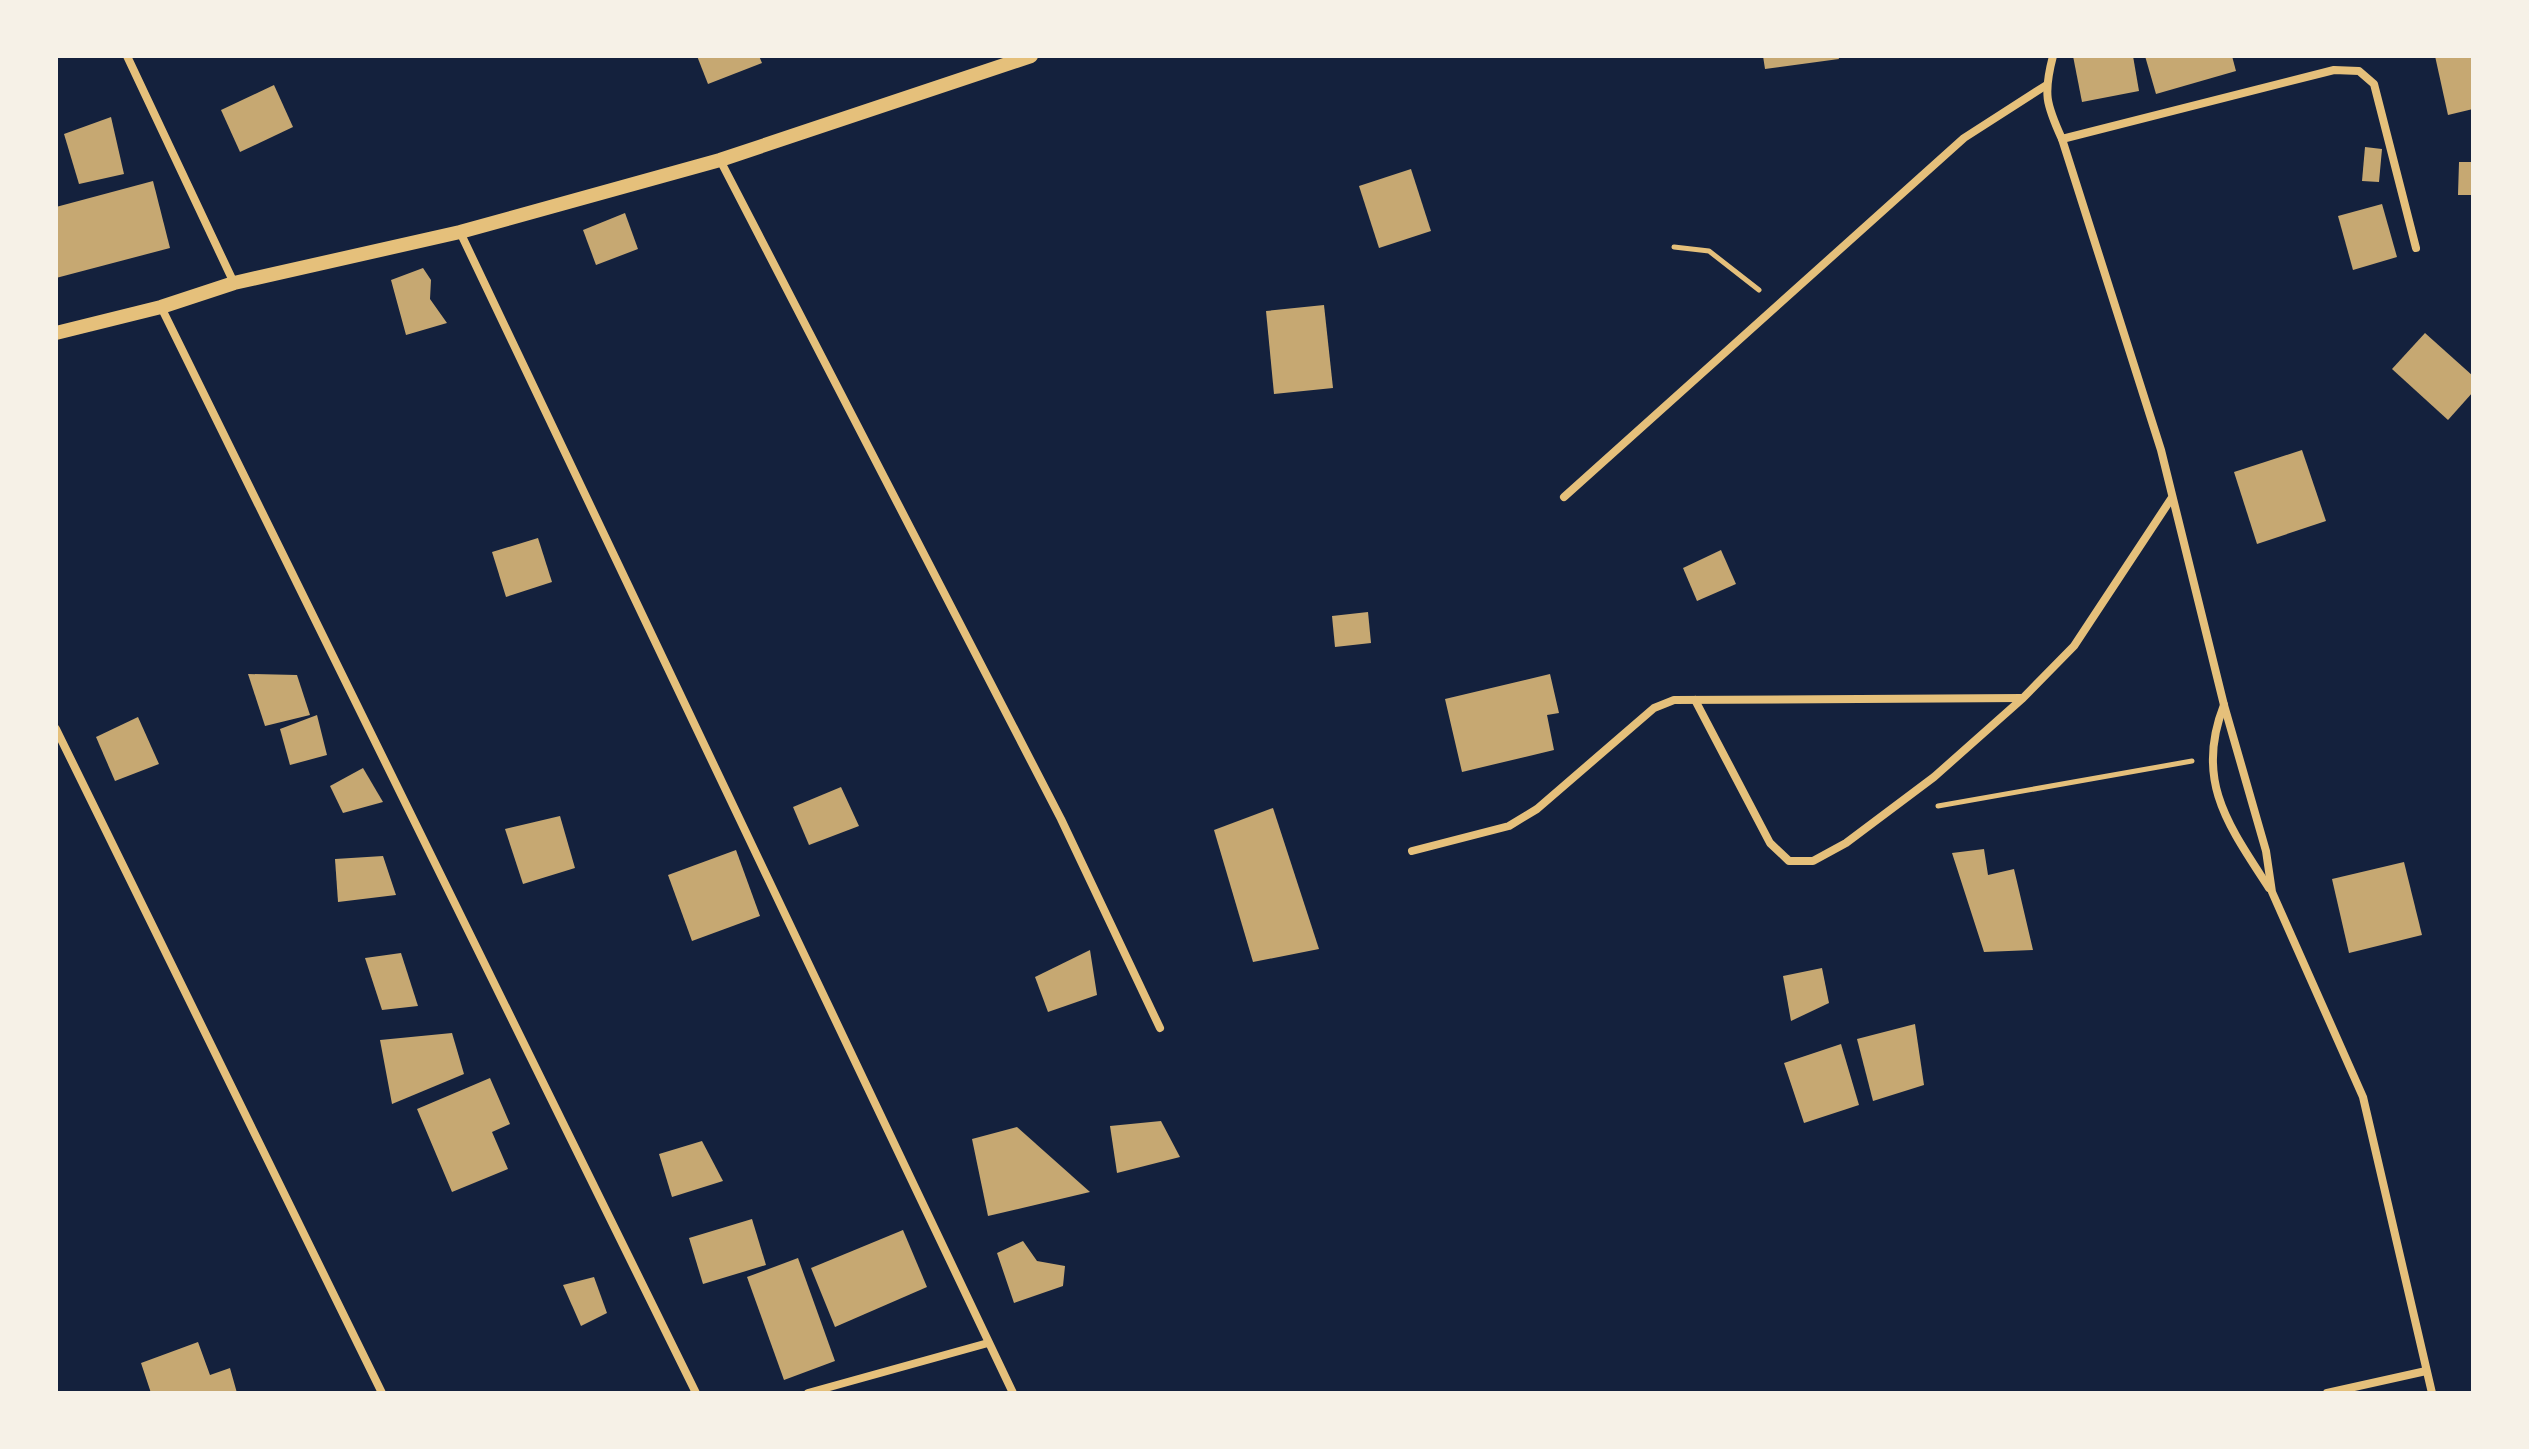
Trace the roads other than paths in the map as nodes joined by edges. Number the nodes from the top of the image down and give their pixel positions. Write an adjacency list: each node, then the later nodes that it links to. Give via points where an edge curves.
1 (127, 56): 9 (street)
2 (1031, 56): 6 (street)
3 (2053, 56): 4 (street)
4 (2045, 86): 5 (street, via 2046,104); 12 (street, via 1964,138)
5 (2062, 139): 8 (street, via 2334,70 2359,71 2374,84); 13 (street, via 2156,435)
6 (720, 160): 7 (street); 20 (street, via 1061,819)
7 (460, 232): 9 (street); 21 (street)
8 (2416, 248)
9 (234, 283): 10 (street)
10 (161, 307): 11 (street); 24 (street)
11 (56, 333)
12 (1564, 497)
13 (2171, 499): 14 (street, via 2074,646); 16 (street)
14 (2023, 698): 15 (street); 15 (street, via 1898,806 1813,861 1789,861 1770,843)
15 (1695, 700): 18 (street, via 1674,700 1654,708 1537,809 1509,826)
16 (2224, 705): 19 (street, via 2260,825); 19 (street, via 2210,758 2217,798)
17 (56, 729): 23 (street)
18 (1412, 851)
19 (2272, 892): 22 (street, via 2363,1097)
20 (1160, 1028)
21 (988, 1343): 25 (street); 26 (street)
22 (2426, 1371): 27 (street); 28 (street)
23 (382, 1393)
24 (696, 1393)
25 (808, 1393)
26 (1013, 1393)
27 (2327, 1393)
28 (2432, 1393)

